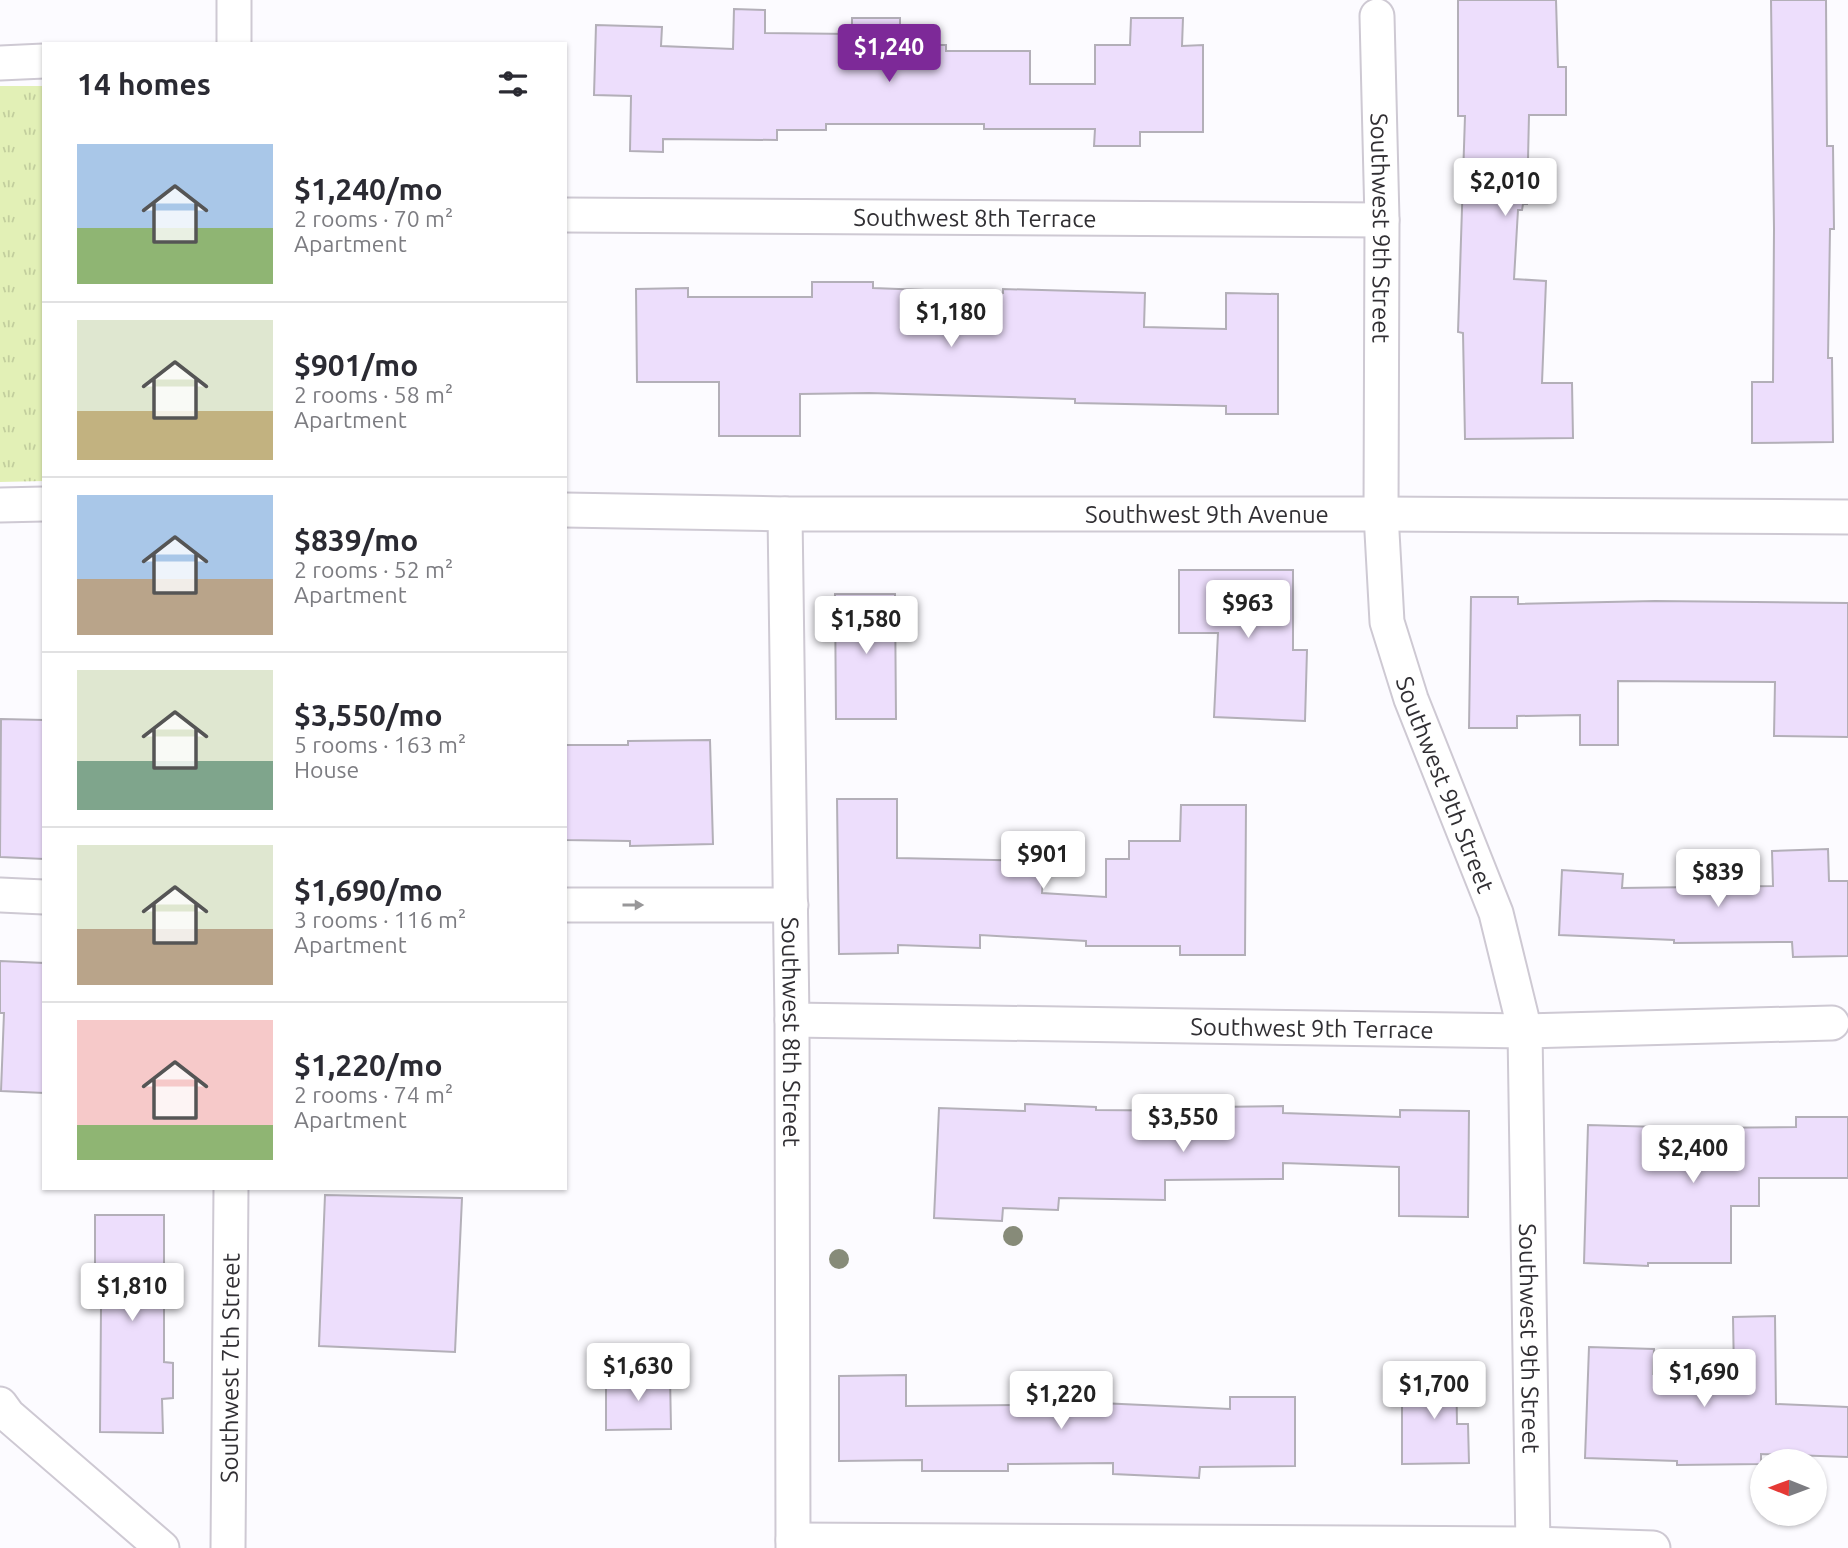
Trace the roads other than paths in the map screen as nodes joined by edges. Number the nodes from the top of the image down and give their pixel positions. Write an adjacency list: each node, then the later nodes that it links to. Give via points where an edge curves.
1 (234, 0): 3 (street)
2 (1377, 16): 7 (street, Southwest 9th Street)
3 (234, 42)
4 (42, 61): 5 (street)
5 (0, 63)
6 (567, 215): 7 (street, Southwest 8th Terrace)
7 (1382, 220): 12 (street, Southwest 9th Street)
8 (42, 503): 9 (street)
9 (0, 505)
10 (567, 510): 11 (street, Southwest 9th Avenue)
11 (786, 514): 12 (street, Southwest 9th Avenue); 17 (street, Southwest 8th Street)
12 (1381, 514): 13 (street, Southwest 9th Avenue); 20 (street, Southwest 9th Street, via 1387,622 1411,699 1496,913)
13 (1848, 517)
14 (0, 895): 15 (street)
15 (42, 897)
16 (567, 905): 17 (street, one-way to 17)
17 (791, 905): 18 (street, Southwest 8th Street)
18 (792, 1020): 20 (street, Southwest 9th Terrace); 23 (street, Southwest 8th Street)
19 (1832, 1023): 20 (street, Southwest 9th Terrace)
20 (1525, 1031): 24 (street, Southwest 9th Street)
21 (232, 1190): 26 (street, Southwest 7th Street)
22 (0, 1404): 25 (street)
23 (793, 1544): 24 (street)
24 (1534, 1546): 27 (street)
25 (162, 1548)
26 (229, 1548)
27 (1653, 1548)

